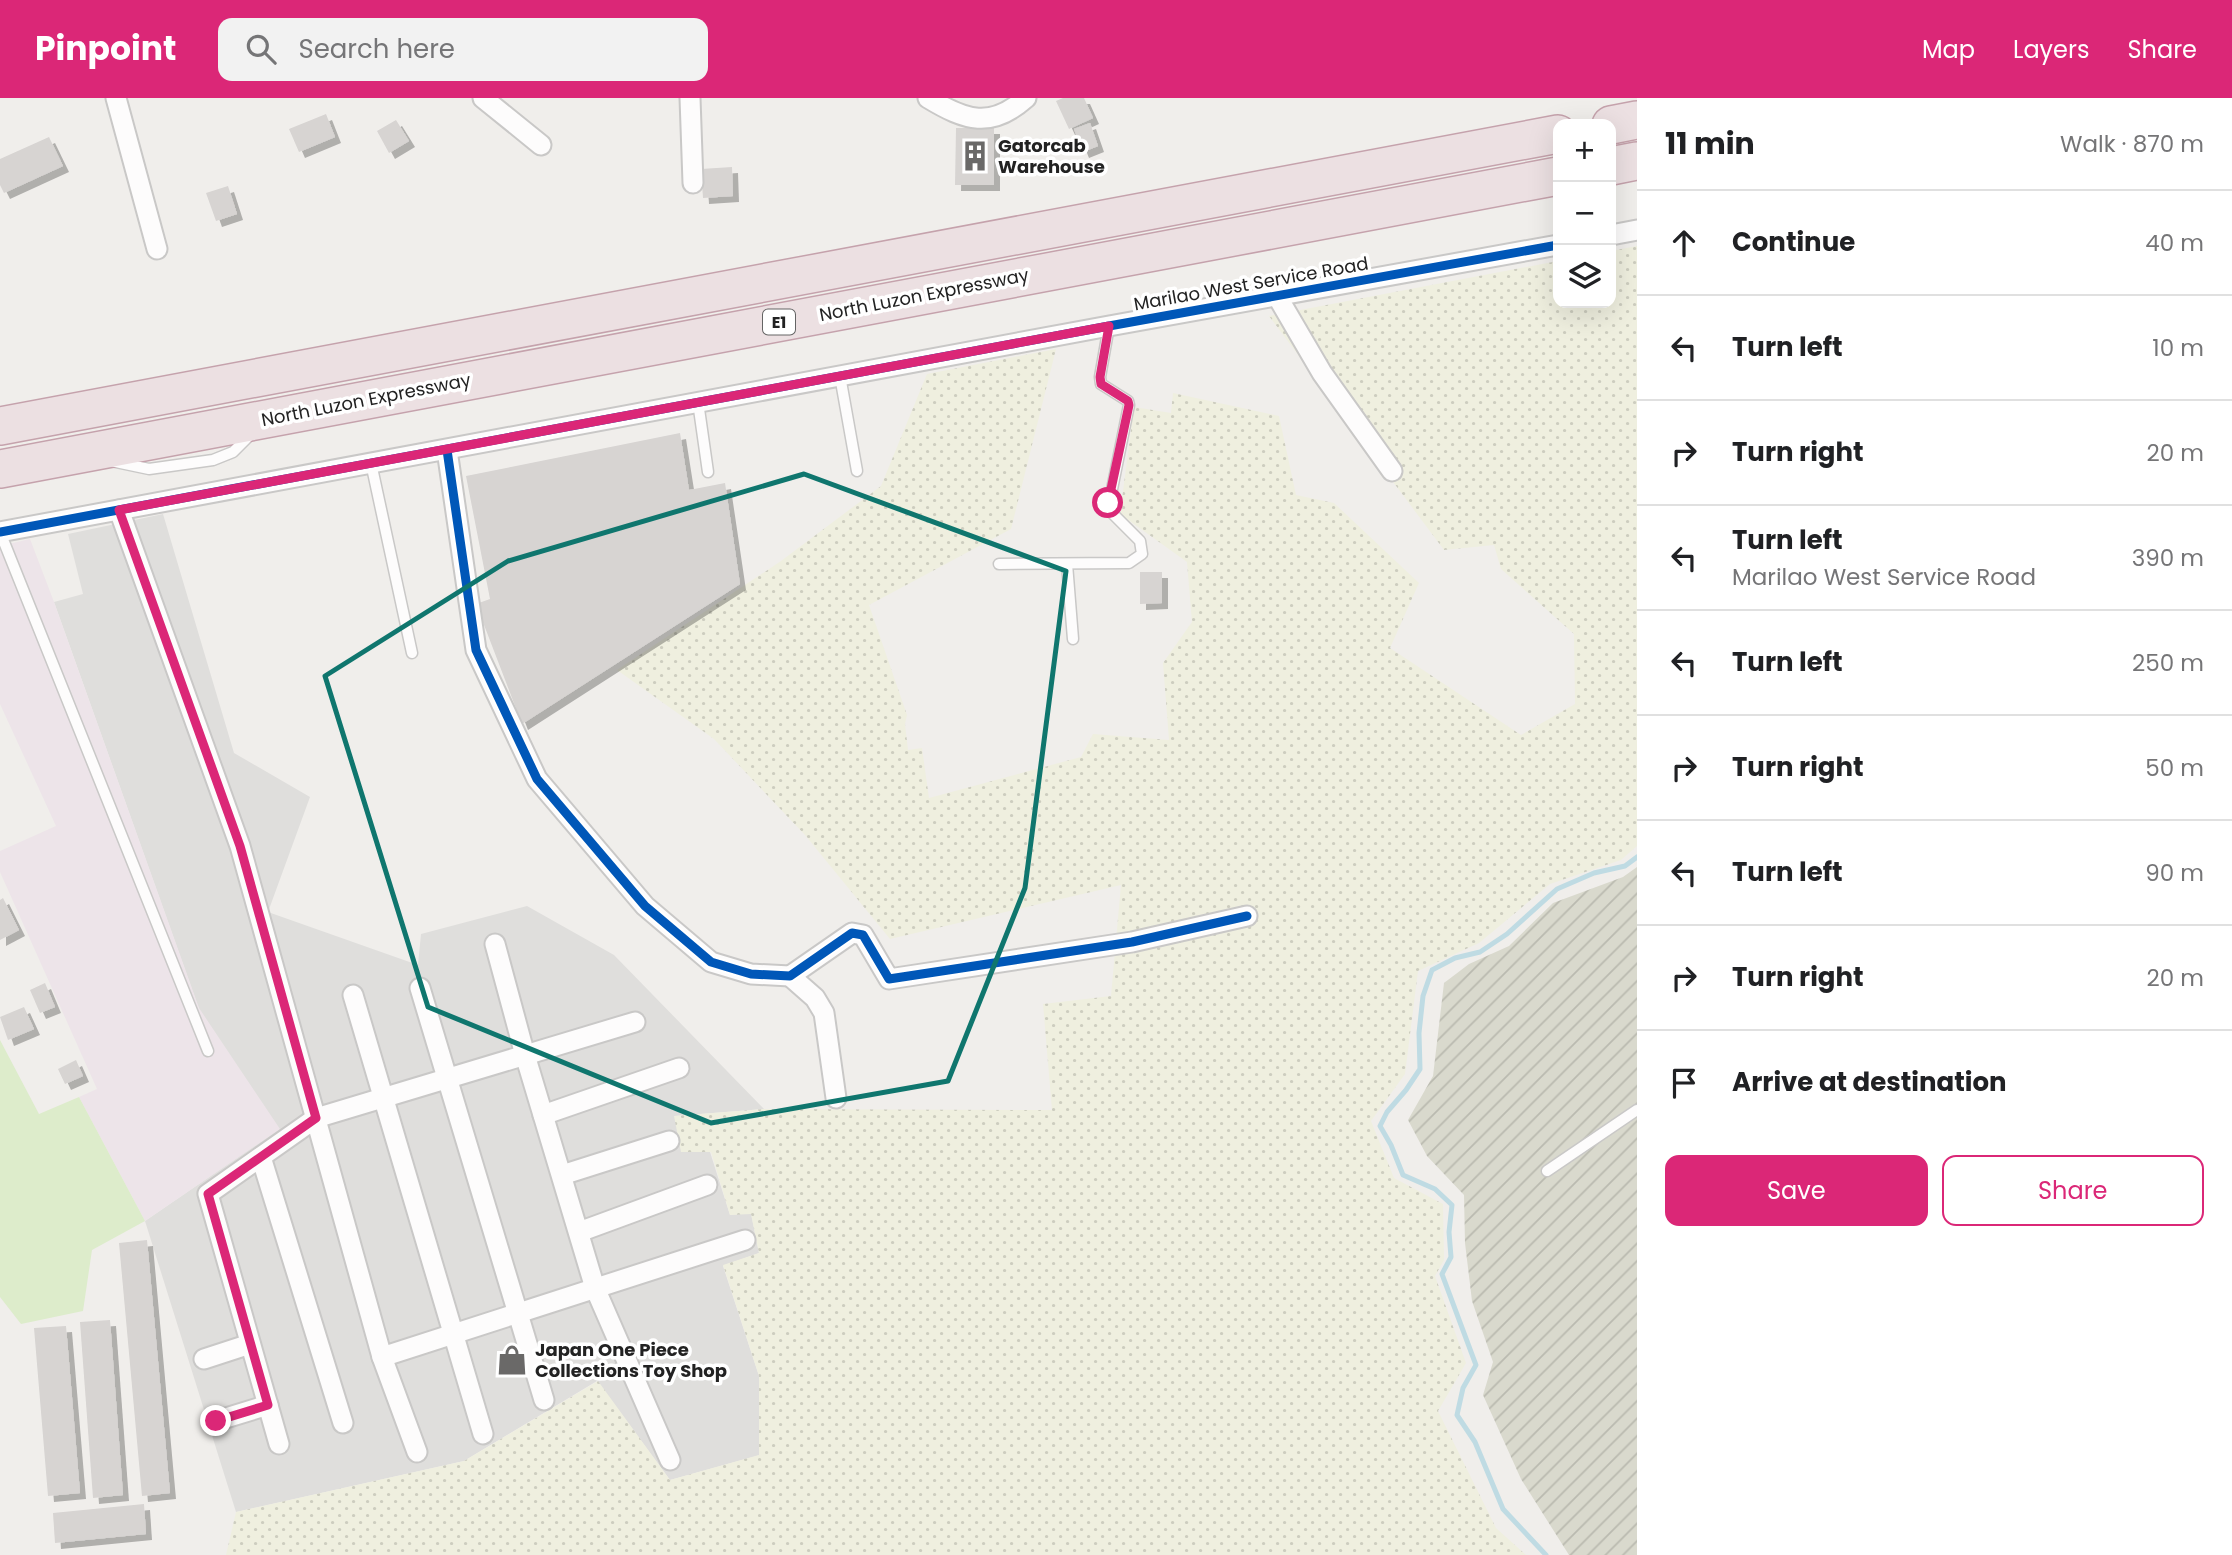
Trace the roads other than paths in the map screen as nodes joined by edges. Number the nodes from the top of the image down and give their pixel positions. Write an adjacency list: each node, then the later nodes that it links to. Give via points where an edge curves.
1 (116, 98): 17 (street)
2 (483, 98): 9 (street)
3 (690, 98): 13 (street)
4 (928, 98): 5 (street, via 980,119 1010,112)
5 (1026, 98)
6 (1637, 120): 7 (highway)
7 (1616, 124)
8 (1553, 135): 22 (highway, E1)
9 (541, 145)
10 (1637, 162): 11 (highway)
11 (1616, 165)
12 (1553, 177): 25 (highway, North Luzon Expressway / E1)
13 (693, 183)
14 (1637, 230): 15 (street)
15 (1616, 234)
16 (1553, 246): 18 (street, Marilao West Service Road)
17 (157, 249)
18 (1277, 296): 19 (street, Marilao West Service Road); 27 (street, via 1322,373)
19 (1109, 326): 20 (street, Marilao West Service Road); 31 (lane, via 1101,384 1129,405 1108,509 1140,541 1142,554 1129,563)
20 (840, 376): 21 (street, Marilao West Service Road); 26 (lane)
21 (698, 402): 23 (street, Marilao West Service Road); 28 (lane)
22 (0, 426)
23 (447, 450): 24 (street, Marilao West Service Road); 37 (street, via 476,650 537,779 645,906 711,962 751,974)
24 (371, 463): 29 (street, Marilao West Service Road); 34 (lane)
25 (0, 469)
26 (857, 471)
27 (1392, 471)
28 (708, 472)
29 (119, 510): 30 (street, Marilao West Service Road); 49 (street, via 240,846)
30 (0, 532): 41 (lane)
31 (1068, 564): 32 (lane); 33 (lane)
32 (999, 565)
33 (1073, 639)
34 (412, 653)
35 (1247, 916): 37 (street, via 1132,942 889,979 863,935 852,933)
36 (495, 944): 42 (street)
37 (790, 976): 46 (street, via 815,998 824,1013)
38 (420, 988): 44 (street)
39 (353, 995): 45 (street)
40 (635, 1022): 42 (street)
41 (208, 1051)
42 (525, 1055): 44 (street); 48 (street)
43 (679, 1068): 48 (street)
44 (447, 1077): 45 (street); 58 (street)
45 (383, 1097): 49 (street); 59 (street)
46 (835, 1098)
47 (1637, 1110): 52 (lane)
48 (543, 1115): 53 (street)
49 (316, 1118): 51 (street); 61 (street)
50 (669, 1141): 53 (street)
51 (261, 1157): 60 (street, via 208,1194); 66 (street)
52 (1547, 1171)
53 (562, 1175): 55 (street)
54 (708, 1185): 55 (street)
55 (579, 1232): 57 (street)
56 (745, 1240): 57 (street)
57 (595, 1288): 58 (street); 70 (street)
58 (517, 1313): 59 (street); 63 (street)
59 (454, 1334): 61 (street); 67 (street)
60 (250, 1343): 62 (street); 64 (street)
61 (382, 1357): 69 (street)
62 (204, 1359)
63 (544, 1400)
64 (268, 1405): 65 (street); 68 (street)
65 (216, 1421)
66 (343, 1423)
67 (483, 1434)
68 (279, 1444)
69 (417, 1452)
70 (670, 1460)

